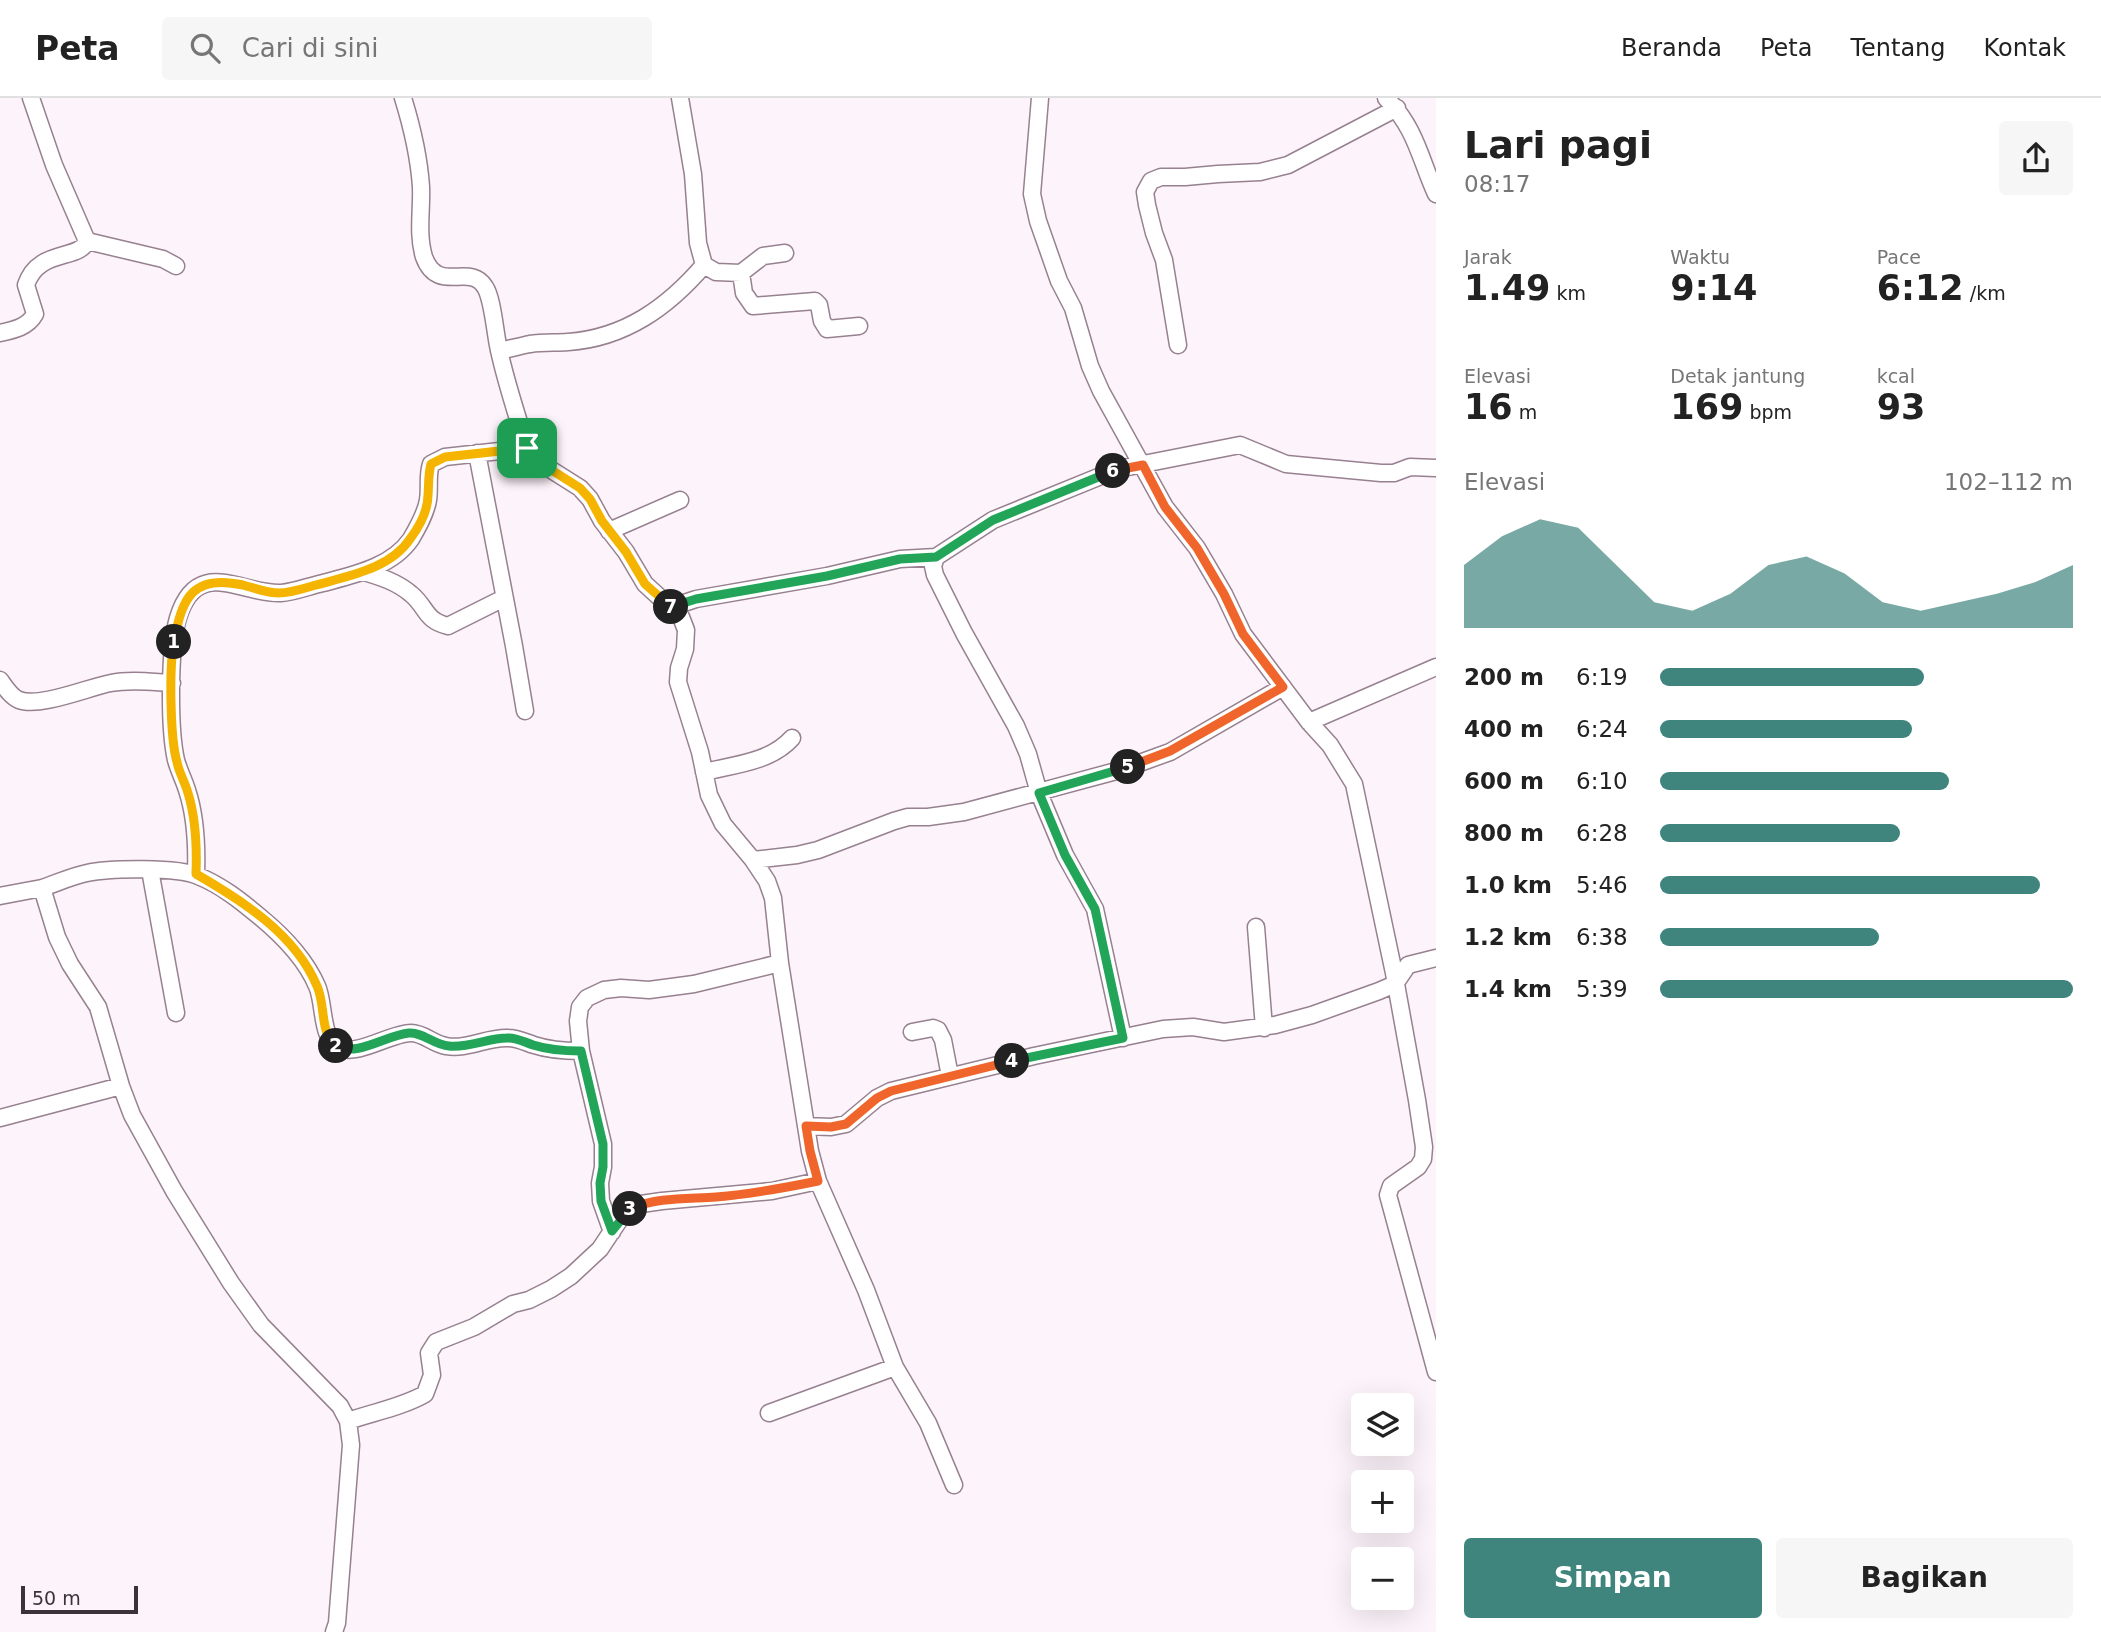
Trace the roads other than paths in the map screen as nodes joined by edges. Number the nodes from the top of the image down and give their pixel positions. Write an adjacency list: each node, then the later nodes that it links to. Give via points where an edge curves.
1 (31, 98): 7 (street)
2 (402, 98): 15 (street, via 418,160 424,255 439,276 470,276 487,289)
3 (680, 98): 10 (street)
4 (1040, 98): 18 (street, via 1032,183 1038,221 1073,308 1090,366)
5 (1391, 103): 6 (street, via 1418,144); 14 (street, via 1273,170 1151,181 1145,192 1147,205 1164,260)
6 (1436, 194)
7 (87, 240): 9 (street); 13 (street, via 85,246 35,267 26,285 35,314 23,327)
8 (785, 253): 11 (street, via 764,256)
9 (176, 265)
10 (704, 265): 11 (street, via 716,272); 15 (street, via 665,305 610,334)
11 (741, 273): 12 (street, via 744,293 753,306 815,301 827,329)
12 (859, 326)
13 (0, 333)
14 (1178, 345)
15 (499, 351): 16 (street)
16 (527, 448): 17 (street); 21 (street, via 542,464 580,488)
17 (477, 453): 23 (street, via 445,457 431,464 429,498 410,540 397,554); 24 (street)
18 (1143, 465): 19 (street, via 1240,445 1286,464 1381,473); 22 (street, via 1118,469 993,520); 29 (street, via 1165,507 1197,548 1243,634)
19 (1436, 468)
20 (680, 500): 21 (street)
21 (609, 531): 25 (street, via 645,584)
22 (936, 557): 25 (street, via 900,559); 34 (street, via 935,575 1016,726)
23 (364, 572): 24 (street, via 390,580 413,595 435,623 448,626); 28 (street, via 281,593 220,581 204,584 186,600 178,617)
24 (504, 598): 30 (street)
25 (672, 607): 33 (street, via 686,630 678,682)
26 (1436, 667): 31 (street)
27 (0, 680): 28 (street, via 19,700 34,701 111,683)
28 (172, 683): 37 (street, via 174,748 193,813)
29 (1283, 687): 31 (street); 34 (street, via 1170,751)
30 (525, 711)
31 (1309, 722): 43 (street, via 1330,745 1353,784)
32 (792, 738): 33 (street, via 766,756)
33 (704, 772): 35 (street, via 723,824)
34 (1039, 793): 35 (street, via 964,812 908,817 817,850); 47 (street, via 1065,855 1095,909)
35 (753, 860): 42 (street, via 773,898)
36 (150, 870): 37 (street); 38 (street, via 86,873); 44 (street)
37 (196, 874): 48 (street, via 239,899 298,953 318,987 330,1041 339,1048 350,1050 411,1033 446,1046 505,1037 558,1051)
38 (42, 888): 39 (street); 50 (street, via 57,937 99,1007)
39 (0, 896)
40 (1256, 927): 45 (street)
41 (1436, 958): 43 (street, via 1408,965)
42 (780, 963): 48 (street, via 694,984 604,990 580,1007); 52 (street)
43 (1395, 984): 45 (street); 56 (street, via 1424,1147 1418,1167 1391,1186 1388,1195)
44 (176, 1013)
45 (1264, 1028): 47 (street, via 1224,1032 1193,1027)
46 (912, 1032): 49 (street, via 938,1030)
47 (1123, 1038): 49 (street)
48 (581, 1051): 54 (street, via 603,1144 601,1201)
49 (950, 1076): 52 (street, via 891,1091 846,1124)
50 (121, 1086): 51 (street); 58 (street, via 144,1138 231,1283 261,1325 340,1406)
51 (0, 1118)
52 (806, 1126): 53 (street)
53 (818, 1181): 54 (street, via 772,1191 640,1204); 55 (street)
54 (612, 1231): 58 (street, via 584,1265 551,1289 436,1342 429,1353 432,1375 425,1394)
55 (895, 1367): 57 (street); 59 (street, via 928,1423)
56 (1436, 1372)
57 (769, 1413)
58 (348, 1421): 60 (street, via 351,1445)
59 (954, 1485)
60 (334, 1632)

